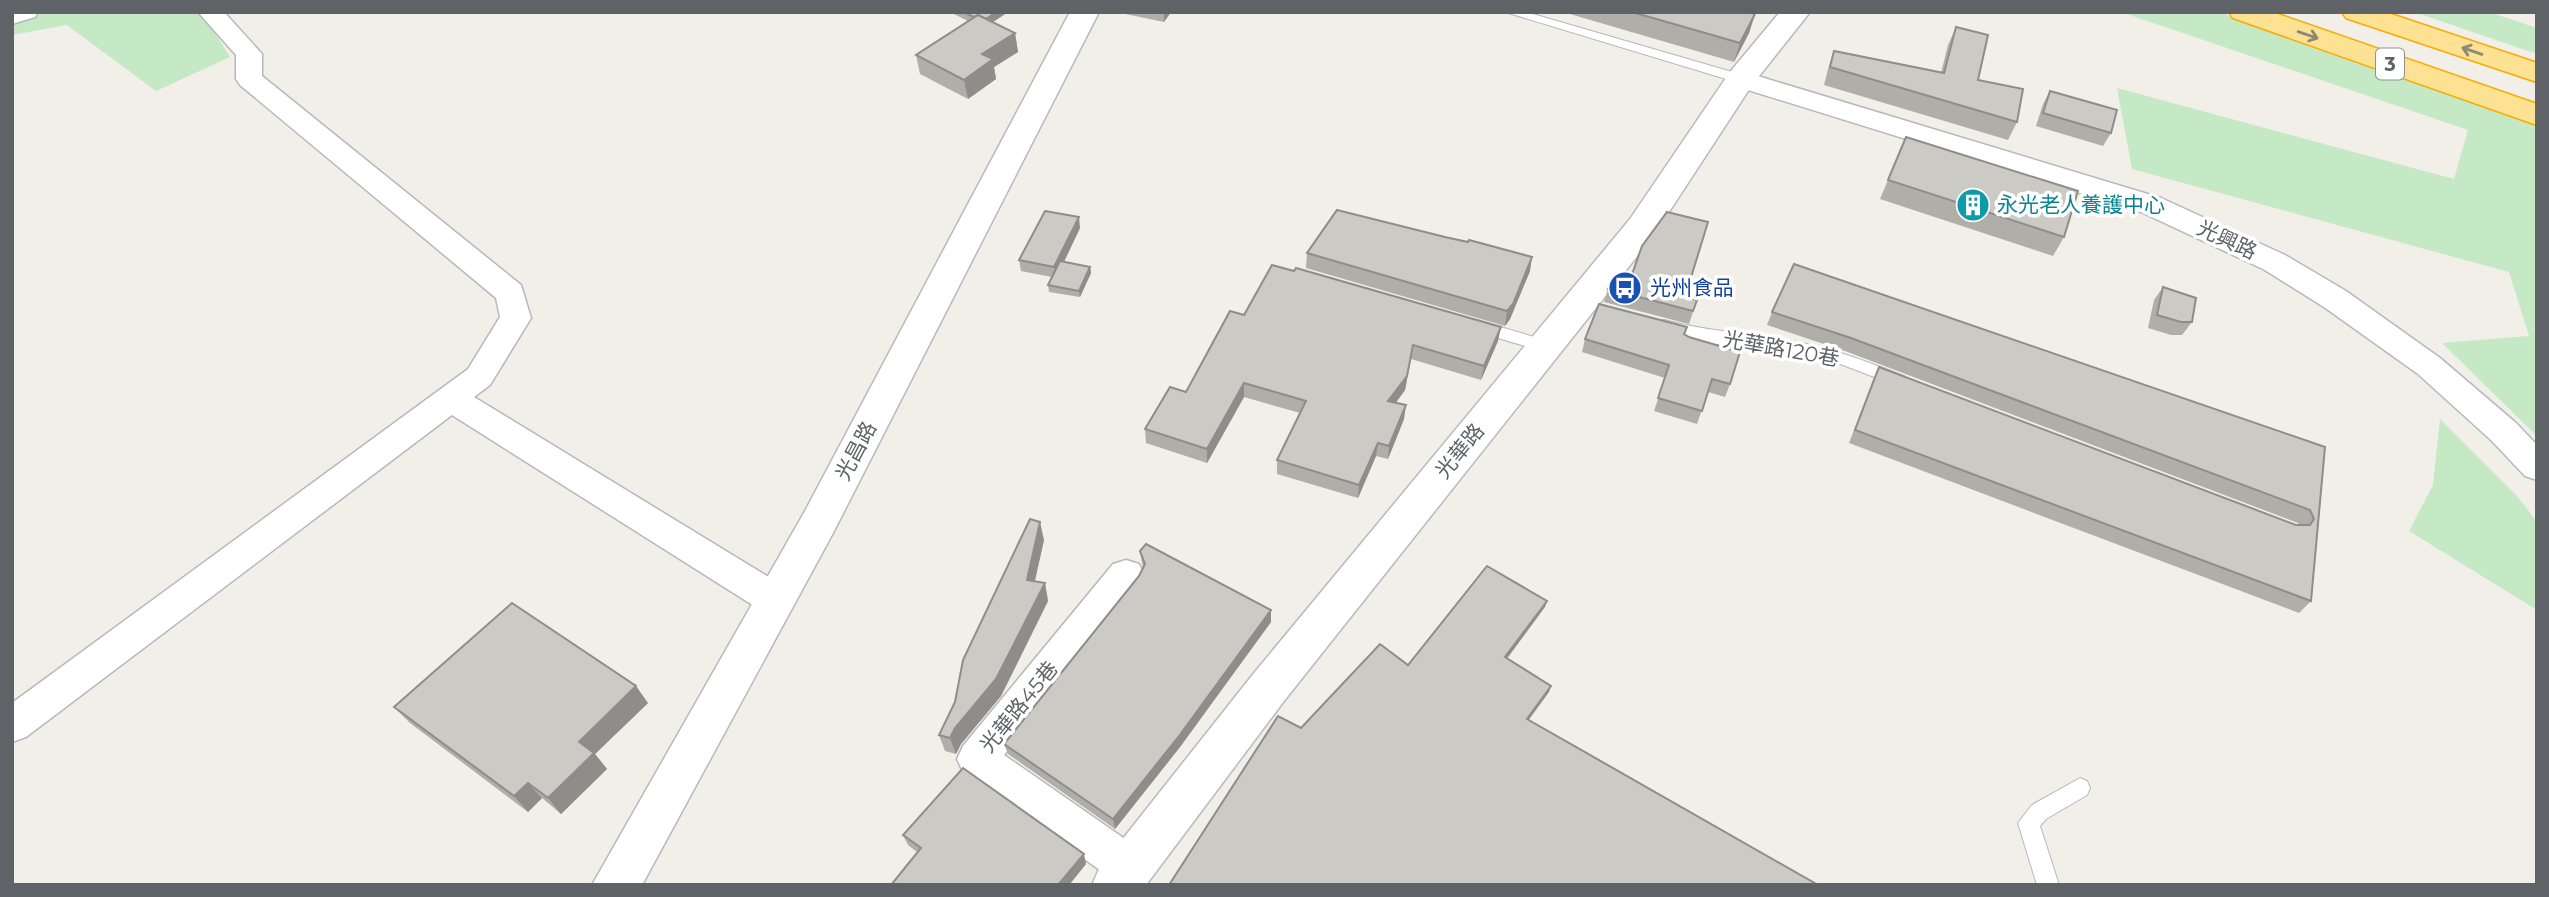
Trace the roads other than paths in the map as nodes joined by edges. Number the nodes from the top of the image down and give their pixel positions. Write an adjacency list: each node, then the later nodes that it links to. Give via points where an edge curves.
1 (26, 12): 8 (street)
2 (210, 12): 16 (street, via 250,54 249,79 510,292 516,317 479,377)
3 (1085, 12): 19 (street, 光昌路)
4 (1511, 12): 10 (lane)
5 (1796, 12): 10 (street, 光華路)
6 (2243, 12): 11 (highway, 3, one-way to 11)
7 (2356, 12): 9 (highway, 3, one-way to 7)
8 (12, 17)
9 (2537, 73)
10 (1741, 79): 14 (street, 光華路, via 1592,307); 17 (street, 光興路, via 2151,205 2274,262 2429,366)
11 (2537, 115)
12 (1455, 320): 14 (lane)
13 (1643, 320): 15 (lane, 光華路120巷, via 1706,337 1838,357)
14 (1545, 346): 22 (street, 光華路, via 1269,687)
15 (1915, 387)
16 (450, 398): 19 (street); 20 (street)
17 (2537, 467)
18 (1126, 575): 22 (street, 光華路45巷, via 977,760)
19 (775, 600): 23 (street, 光昌路)
20 (12, 726)
21 (2080, 788): 24 (lane, via 2029,823)
22 (1123, 876)
23 (616, 885)
24 (2048, 885)

